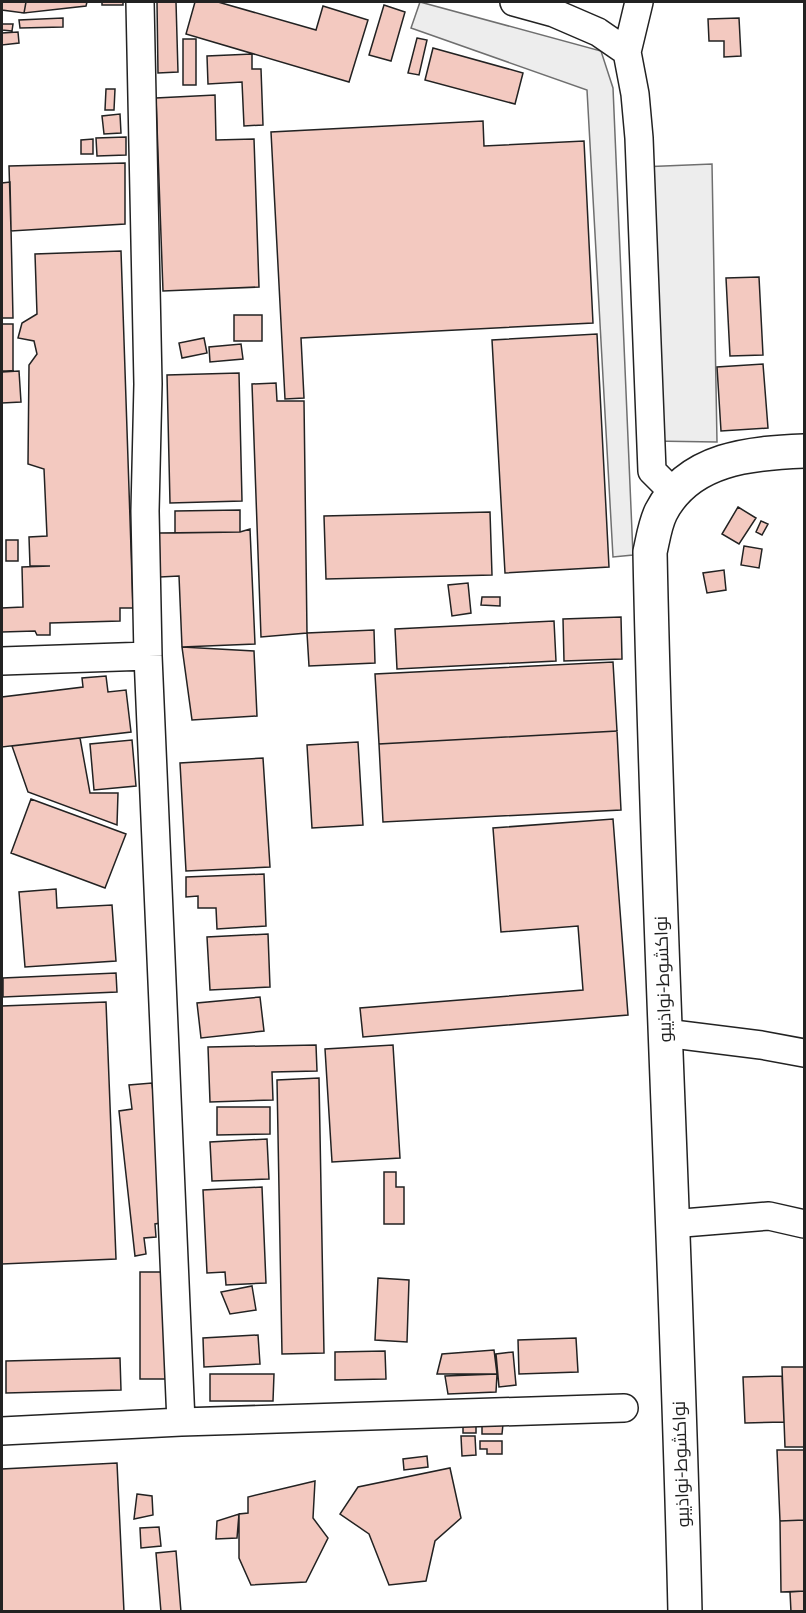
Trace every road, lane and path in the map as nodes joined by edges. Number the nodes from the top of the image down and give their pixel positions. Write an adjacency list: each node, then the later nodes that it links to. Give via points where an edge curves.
1 (140, 2): 7 (lane, via 148,384)
2 (514, 2): 4 (lane, via 554,13 598,32)
3 (639, 2): 4 (lane)
4 (627, 52): 6 (lane, via 639,138 652,471)
5 (804, 451): 6 (main road, نواكشوط-نواذيبو, via 737,457 698,471)
6 (674, 493): 9 (main road, نواكشوط-نواذيبو, via 661,512 650,552)
7 (147, 656): 8 (lane); 14 (lane)
8 (2, 661)
9 (665, 1033): 10 (lane); 11 (main road, نواكشوط-نواذيبو)
10 (804, 1053)
11 (671, 1224): 12 (lane, via 769,1216); 16 (main road, نواكشوط-نواذيبو)
12 (804, 1224)
13 (624, 1408): 14 (lane)
14 (181, 1422): 15 (lane)
15 (2, 1431)
16 (686, 1611)

